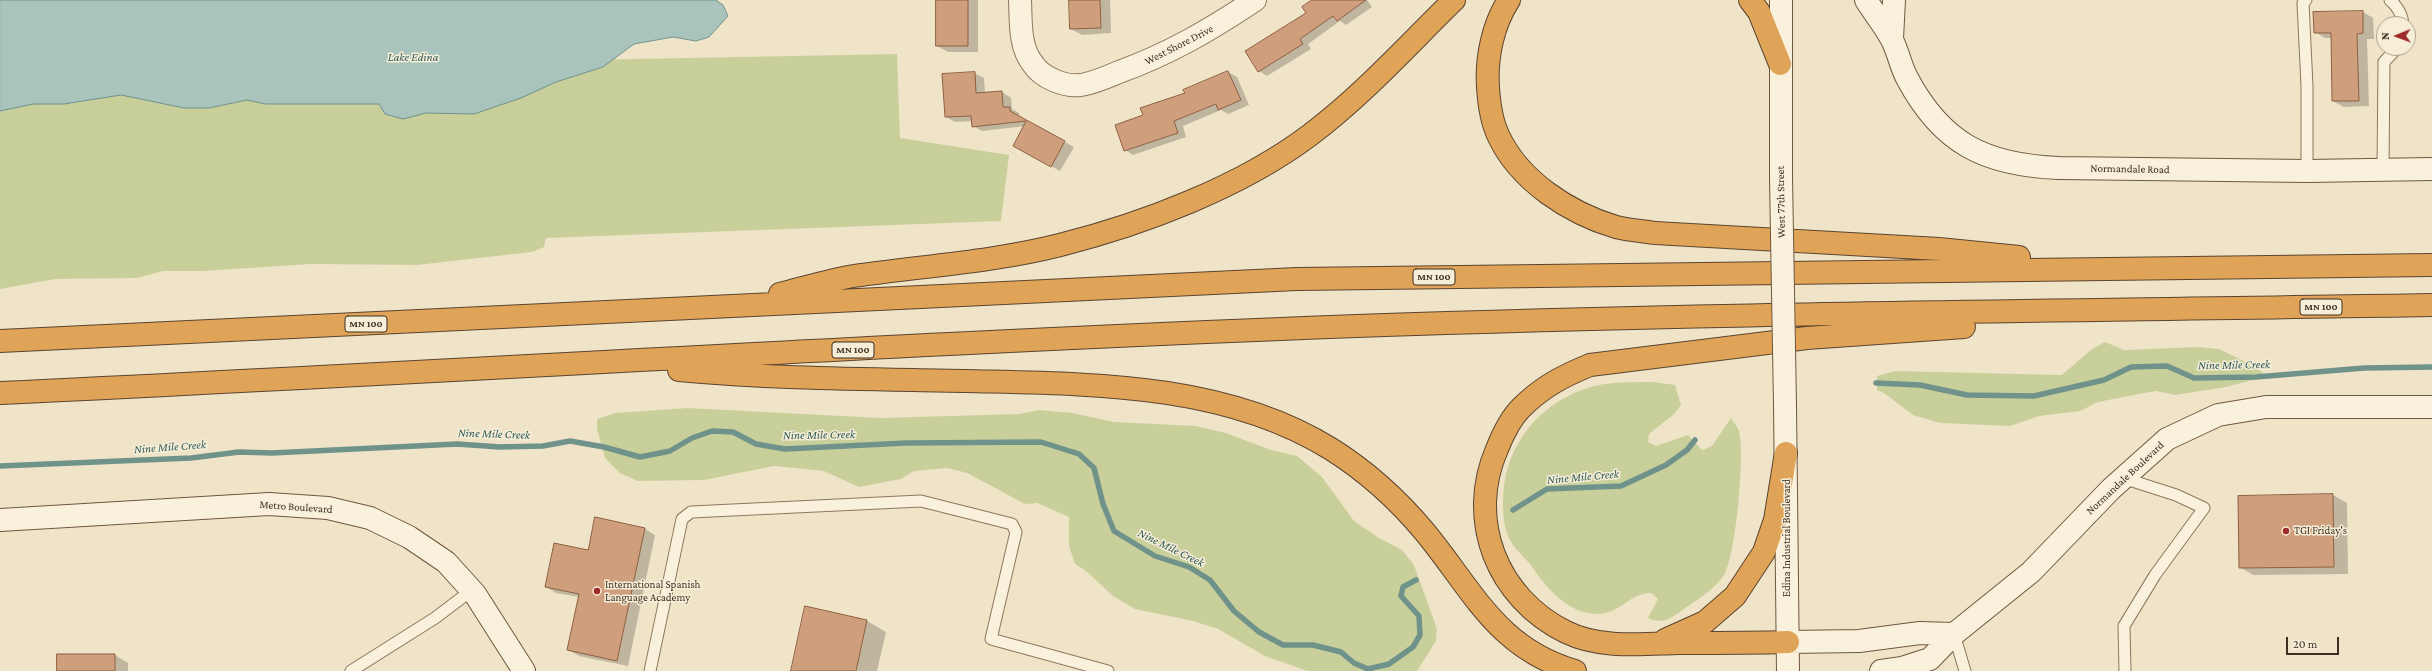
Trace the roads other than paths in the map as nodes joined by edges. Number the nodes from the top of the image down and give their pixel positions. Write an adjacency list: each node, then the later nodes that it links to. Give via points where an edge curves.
1 (1020, 0): 2 (street, West Shore Drive, via 1021,31 1025,49 1033,65 1062,84 1081,85 1153,60 1206,33)
2 (1255, 0)
3 (1454, 0): 23 (highway, via 1354,99 1309,136 1262,165 1197,198 1124,226 1059,246 958,263 852,276)
4 (1509, 0): 21 (highway, via 1493,36 1488,61 1490,108 1498,136 1514,162 1543,189 1576,211 1616,227 1655,233 1939,249)
5 (1750, 0): 14 (highway, via 1758,12)
6 (1781, 0): 14 (street, West 77th Street)
7 (1866, 0): 12 (street, Normandale Road)
8 (1894, 0): 12 (street, Normandale Road)
9 (2306, 0): 17 (lane, via 2303,4 2307,86)
10 (2393, 3): 11 (lane)
11 (2401, 16)
12 (1892, 39): 17 (street, Normandale Road, via 1906,76 1932,118 1953,137 2001,162 2059,168)
13 (2390, 56): 16 (lane, via 2384,62)
14 (1780, 64): 28 (street, West 77th Street, bridge)
15 (2432, 169): 16 (street, Normandale Road)
16 (2383, 170): 17 (street, Normandale Road)
17 (2307, 171)
18 (2432, 252): 20 (highway)
19 (2432, 264): 20 (highway, MN 100)
20 (2293, 265): 21 (highway, MN 100)
21 (2135, 267): 23 (highway, MN 100, via 1297,279)
22 (2432, 305): 24 (highway, MN 100)
23 (733, 306): 25 (highway, MN 100)
24 (2210, 309): 26 (highway, MN 100, via 1515,321 1101,336); 36 (highway, via 1807,338 1590,365 1560,377 1540,390 1520,409 1506,429 1494,456 1486,480 1485,503 1491,548 1512,590 1544,618 1567,633 1592,641)
25 (0, 341)
26 (604, 363): 27 (highway, MN 100); 41 (highway, via 742,376 1050,383 1145,391 1196,398 1247,410 1294,428 1332,450 1370,477 1407,512 1482,609 1507,635 1534,655)
27 (0, 393)
28 (1785, 405): 30 (street, Edina Industrial Boulevard)
29 (2432, 407): 31 (street, Normandale Boulevard, via 2266,407 2218,415 2167,439)
30 (1786, 453): 35 (street, Edina Industrial Boulevard); 36 (highway, via 1774,520 1764,552 1735,596 1705,622)
31 (2123, 478): 34 (street, Normandale Boulevard, via 2031,572); 45 (lane, via 2176,495 2204,508 2156,575 2124,626)
32 (0, 520): 33 (street, Metro Boulevard, via 269,504 328,508 370,518 409,537 446,562)
33 (472, 590): 37 (lane, via 435,618); 38 (street, Metro Boulevard)
34 (1954, 634): 35 (street, via 1920,633 1859,641); 43 (street, Normandale Boulevard, via 1930,659 1902,668); 44 (lane)
35 (1788, 642): 36 (highway); 42 (street, Edina Industrial Boulevard)
36 (1657, 644)
37 (351, 671)
38 (524, 671)
39 (650, 671): 40 (lane, via 682,519 691,512 921,501 1012,524 1016,532 990,639)
40 (1108, 671)
41 (1576, 671)
42 (1788, 671)
43 (1881, 671)
44 (1965, 671)
45 (2125, 671)

